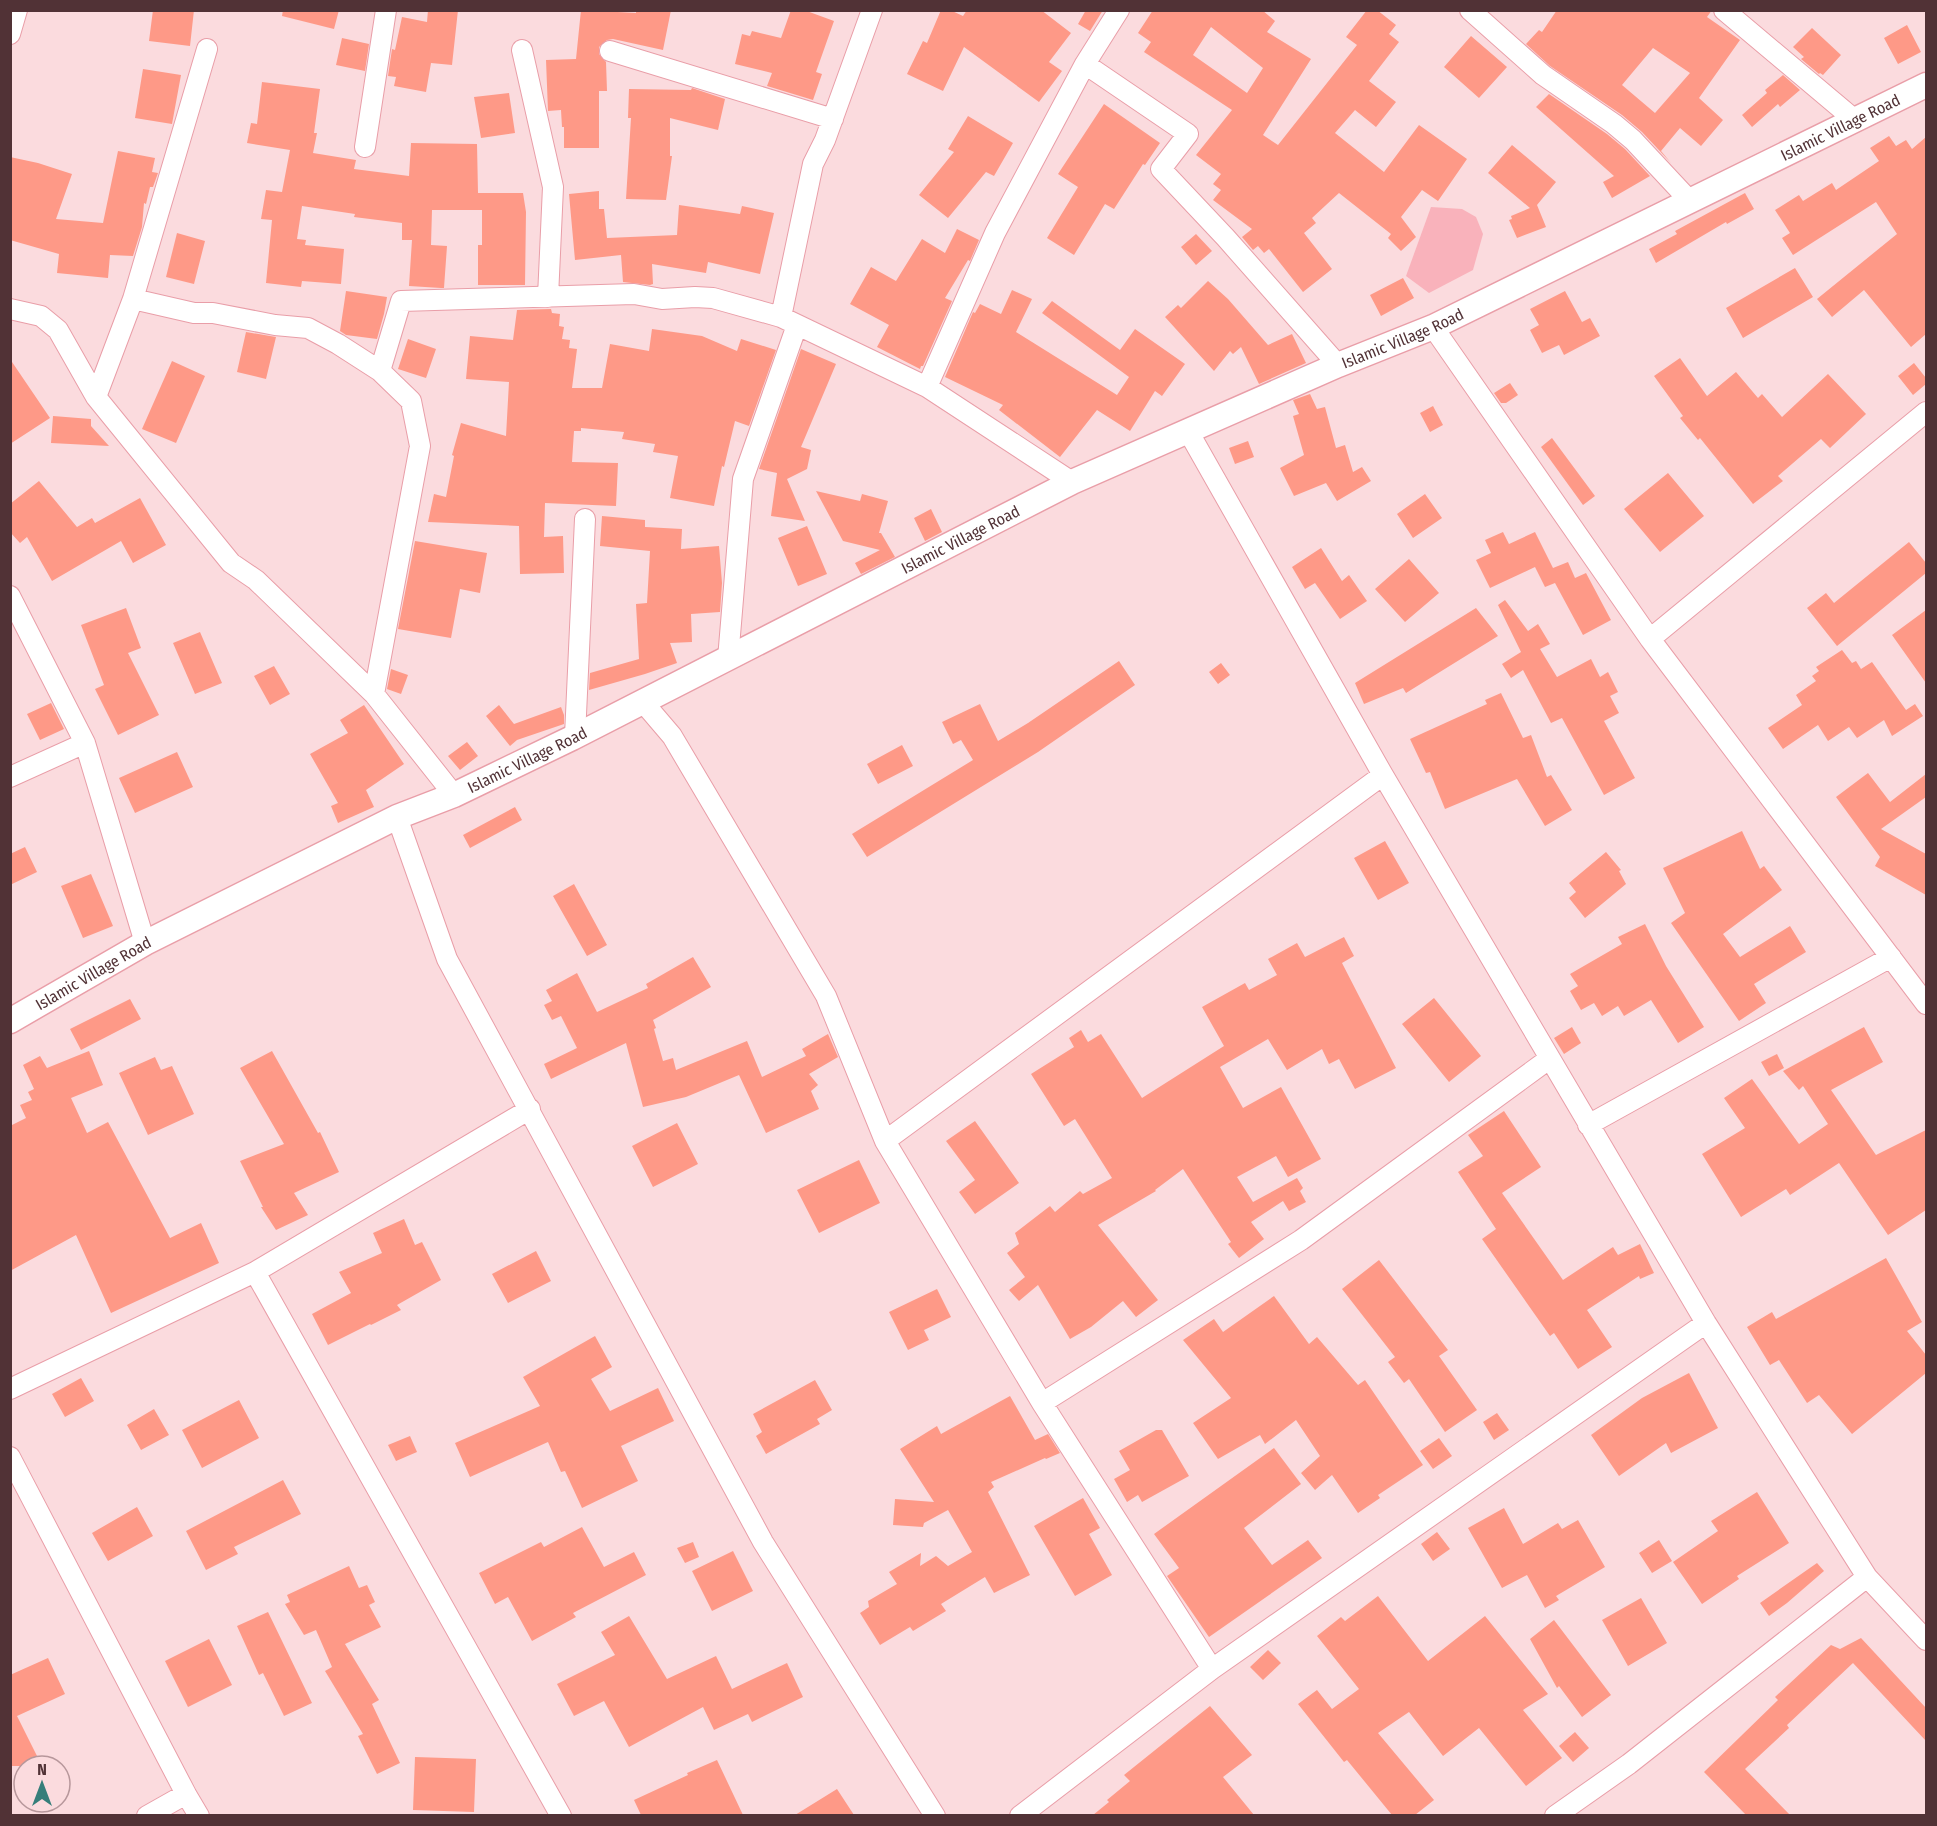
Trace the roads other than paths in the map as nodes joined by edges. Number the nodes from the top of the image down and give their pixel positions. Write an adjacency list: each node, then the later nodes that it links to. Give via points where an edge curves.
1 (17, 10): 7 (street)
2 (386, 10): 15 (street)
3 (872, 10): 13 (street)
4 (1119, 10): 11 (street)
5 (1470, 10): 16 (street, via 1543,75 1633,140)
6 (1724, 10): 14 (street)
7 (10, 34)
8 (207, 49): 18 (street)
9 (522, 50): 17 (street, via 553,187)
10 (610, 51): 13 (street)
11 (1085, 64): 22 (street, via 1188,134 1161,169); 24 (street, via 995,233)
12 (1926, 85): 14 (street, Islamic Village Road)
13 (833, 119): 20 (street, via 813,164)
14 (1856, 121): 16 (street, Islamic Village Road)
15 (365, 147)
16 (1689, 200): 21 (street, Islamic Village Road)
17 (548, 297): 20 (street, via 634,294 662,299 713,298); 23 (street, via 401,301)
18 (133, 299): 23 (street, via 195,313 308,328); 25 (street)
19 (10, 309): 25 (street, via 41,316 58,330)
20 (789, 321): 24 (street); 32 (street, via 743,479)
21 (1433, 327): 22 (street, Islamic Village Road); 31 (street)
22 (1338, 365): 27 (street, Islamic Village Road)
23 (380, 371): 33 (street, via 411,401 420,446)
24 (927, 387): 28 (street)
25 (96, 397): 33 (street, via 231,563 256,580)
26 (1923, 423): 31 (street)
27 (1188, 431): 28 (street, Islamic Village Road); 37 (street)
28 (1072, 482): 32 (street, Islamic Village Road)
29 (585, 519): 35 (street)
30 (10, 596): 36 (street)
31 (1650, 639): 42 (street)
32 (728, 659): 34 (street, Islamic Village Road)
33 (374, 694): 39 (street)
34 (643, 702): 35 (street, Islamic Village Road); 48 (street, via 672,736 826,996)
35 (575, 736): 39 (street, Islamic Village Road)
36 (85, 743): 38 (street); 41 (street)
37 (1383, 775): 45 (street); 48 (street)
38 (10, 777)
39 (454, 795): 40 (street, Islamic Village Road)
40 (397, 817): 41 (street, Islamic Village Road); 46 (street, via 447,959)
41 (145, 943): 44 (street, Islamic Village Road)
42 (1891, 957): 43 (street); 47 (street)
43 (1926, 1004)
44 (10, 1022)
45 (1550, 1059): 47 (street); 52 (street, via 1301,1240)
46 (530, 1109): 49 (street); 61 (street, via 763,1542)
47 (1588, 1125): 50 (street)
48 (885, 1141): 52 (street)
49 (255, 1272): 51 (street); 60 (street)
50 (1706, 1323): 54 (street); 56 (street)
51 (10, 1389)
52 (1042, 1403): 56 (street)
53 (10, 1457): 57 (street)
54 (1867, 1577): 55 (street); 63 (street, via 1629,1764)
55 (1926, 1640)
56 (1212, 1670): 62 (street)
57 (186, 1794): 58 (street); 59 (street)
58 (147, 1815)
59 (199, 1815)
60 (561, 1815)
61 (935, 1815)
62 (1020, 1815)
63 (1555, 1815)

